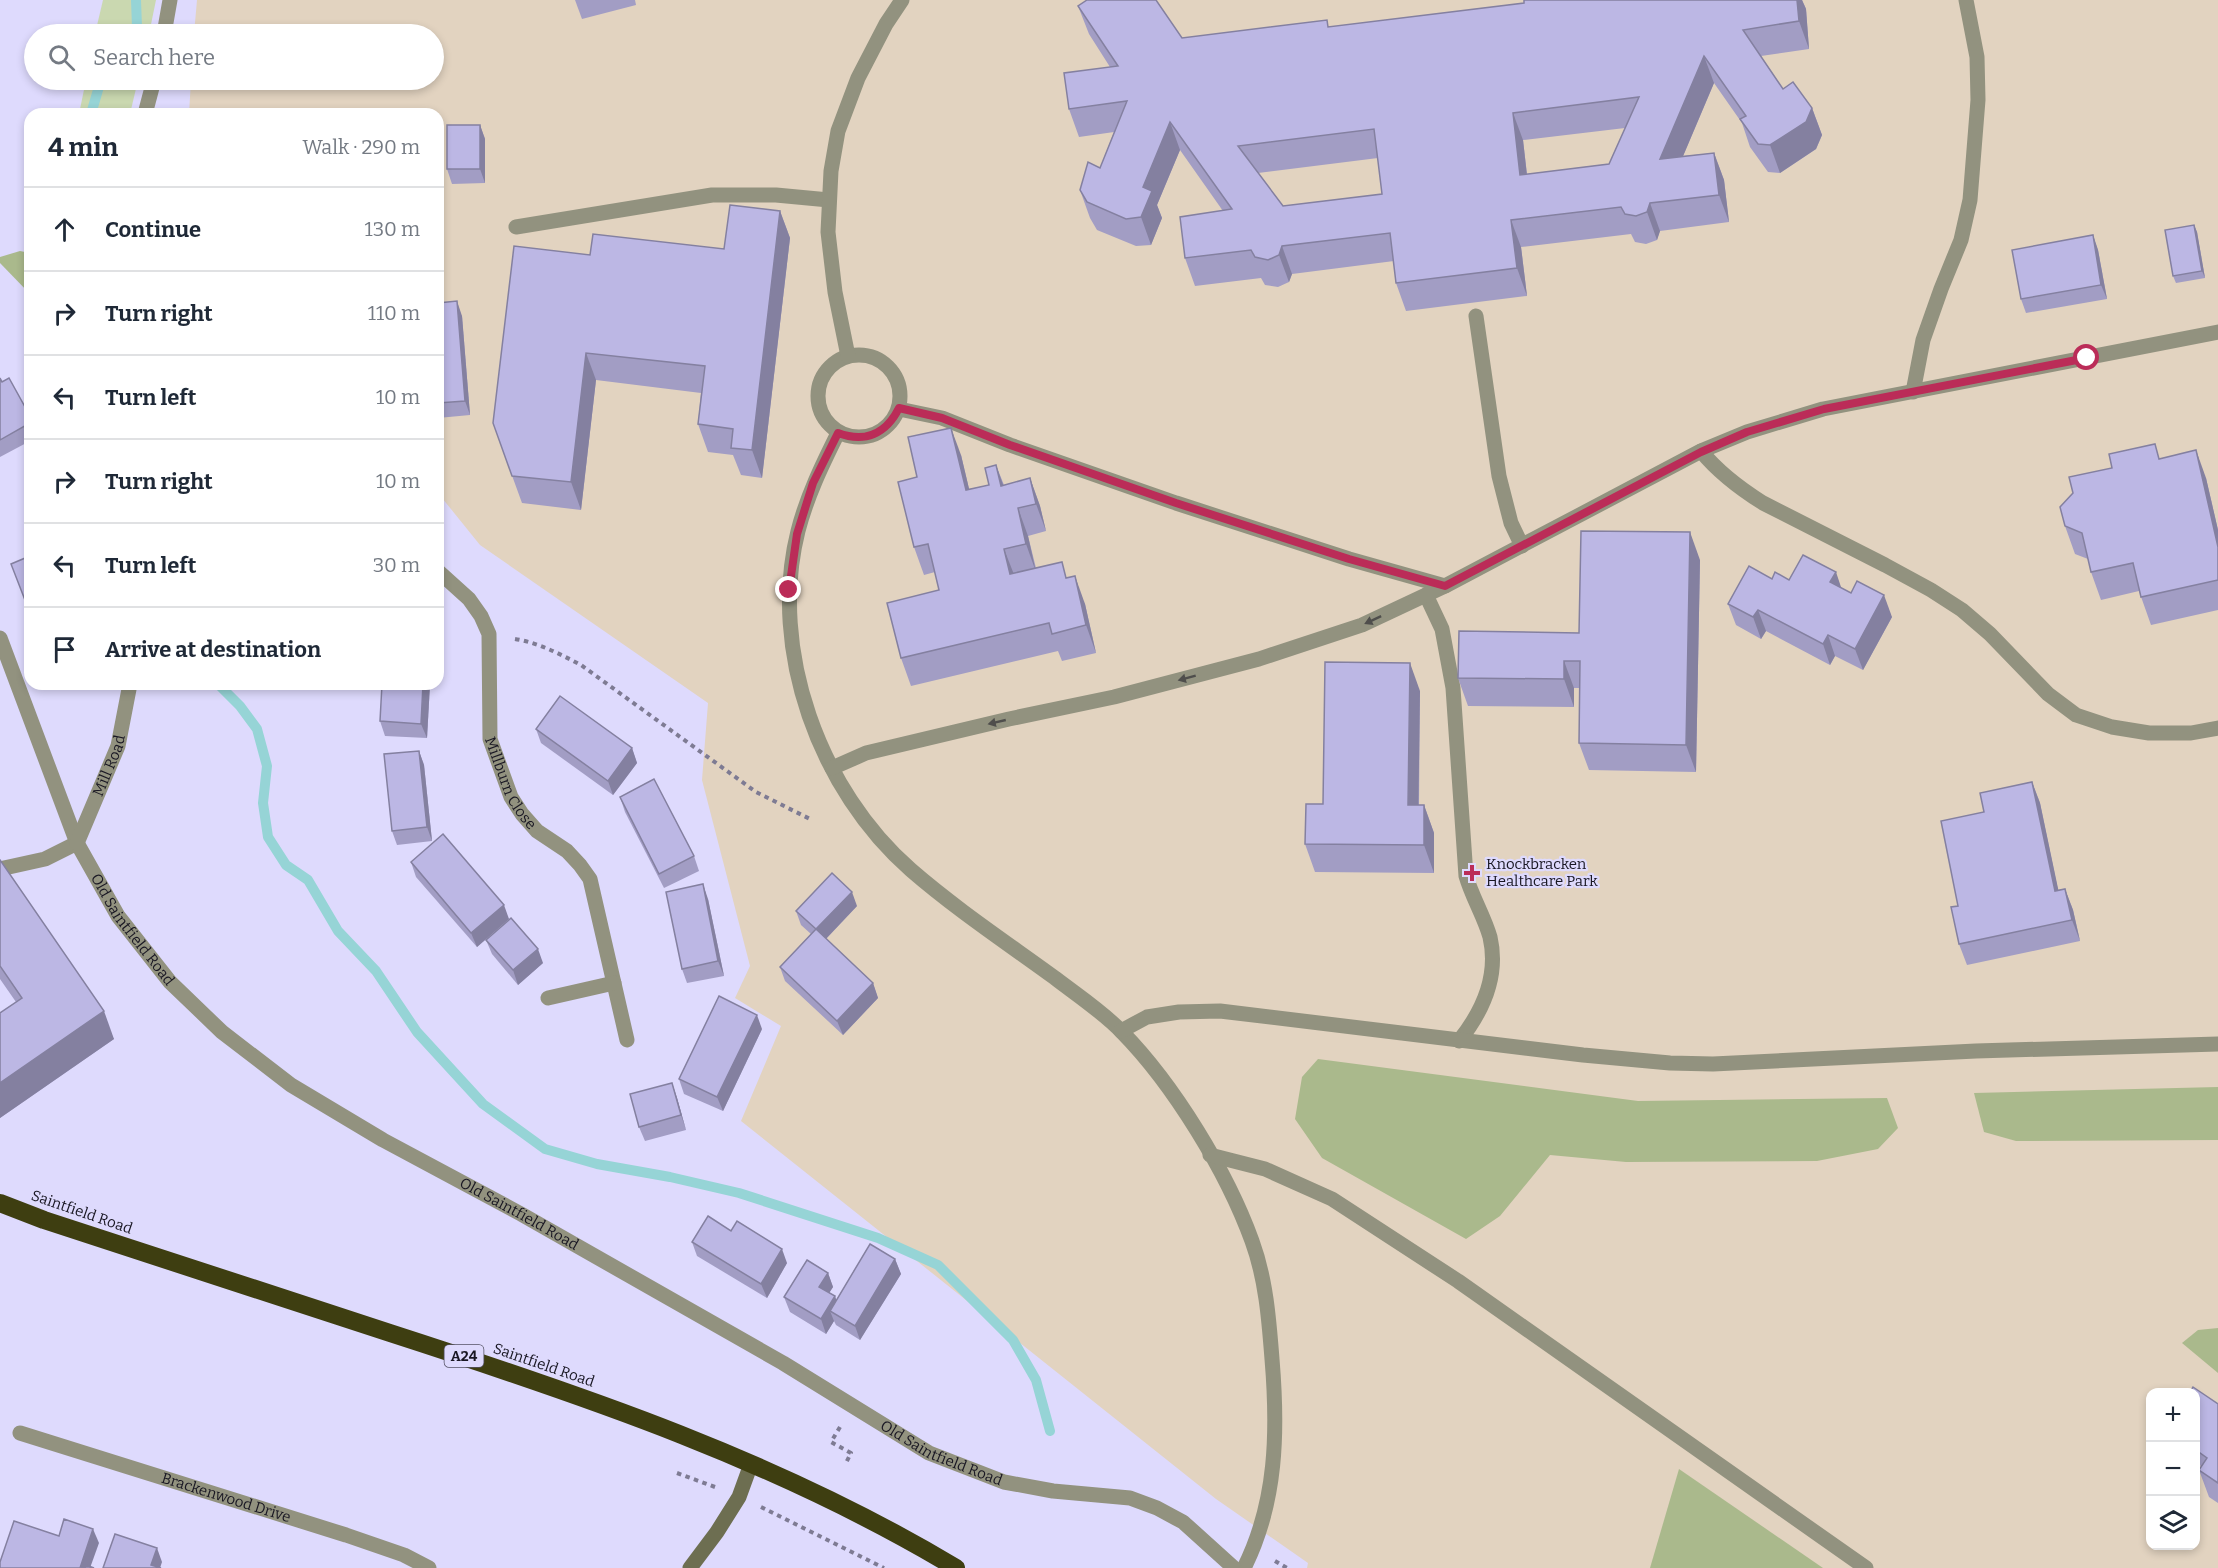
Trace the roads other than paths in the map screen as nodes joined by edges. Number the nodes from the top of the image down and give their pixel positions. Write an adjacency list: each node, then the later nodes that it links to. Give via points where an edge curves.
1 (170, 0): 4 (street)
2 (902, 0): 7 (street, via 858,78 838,131)
3 (1966, 0): 12 (street, via 1977,57 1978,100 1970,200 1961,240 1923,340)
4 (166, 24)
5 (151, 90): 6 (street)
6 (147, 108)
7 (830, 200): 8 (street, via 712,195); 11 (street, via 828,232)
8 (516, 227)
9 (1476, 316): 16 (street, via 1499,476 1511,524)
10 (2218, 332): 12 (street)
11 (848, 356): 13 (street, via 873,357 893,372 899,383); 14 (street, via 830,367 819,384 817,399 827,424)
12 (1913, 392): 15 (street, via 1824,409 1747,432)
13 (899, 408): 14 (street, via 885,428 874,435 863,438); 18 (street, via 942,418 1176,503)
14 (838, 433): 23 (street, via 813,483 797,534 789,590 799,683 813,728)
15 (1701, 452): 16 (street); 22 (street, via 1717,471 1755,498 1962,610 2048,694 2076,715 2112,727 2149,733 2191,733)
16 (1522, 546): 18 (street)
17 (444, 577): 26 (street, Millburn Close, via 469,599 489,634 490,739 501,772 522,814 537,831 567,851 590,879)
18 (1445, 586): 19 (street)
19 (1426, 595): 23 (street, one-way to 23, via 1362,625 1259,659 1114,697 866,753); 30 (street, via 1442,629 1453,688 1466,876 1489,936 1492,958 1491,978 1480,1012)
20 (0, 639): 24 (street, Old Saintfield Road)
21 (129, 690): 24 (street, Mill Road, via 118,746)
22 (2218, 728)
23 (832, 768): 28 (street, via 847,798 870,829 910,869)
24 (77, 843): 25 (street, via 45,859); 39 (street, Old Saintfield Road, via 118,916 170,982 222,1032 291,1085 783,1363 929,1453 1004,1482 1130,1498 1157,1508 1183,1522)
25 (0, 869)
26 (614, 983): 27 (street); 29 (street, Millburn Close)
27 (548, 998)
28 (1121, 1030): 30 (street, via 1147,1017 1220,1011); 32 (street, via 1193,1124)
29 (627, 1040)
30 (1459, 1041): 31 (street, via 1702,1064)
31 (2213, 1045)
32 (1210, 1155): 40 (street, via 1253,1243 1268,1307 1276,1412 1272,1474 1263,1522); 41 (street, via 1265,1169 1332,1199 1458,1281)
33 (0, 1203): 35 (highway, Saintfield Road / A24, via 536,1380 668,1428)
34 (20, 1433): 36 (street, Brackenwood Drive, via 346,1535)
35 (752, 1464): 37 (street, via 738,1497); 38 (highway, Saintfield Road / A24, via 834,1501)
36 (429, 1568)
37 (690, 1568)
38 (956, 1568)
39 (1234, 1568)
40 (1244, 1568)
41 (1866, 1568)

